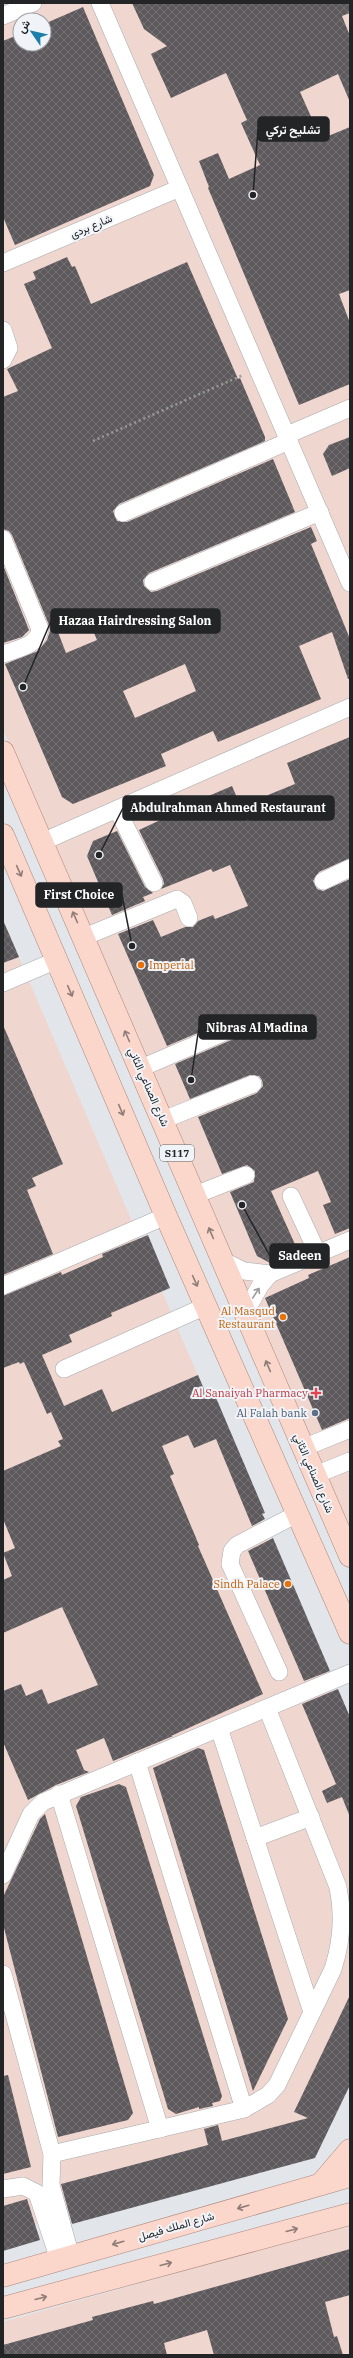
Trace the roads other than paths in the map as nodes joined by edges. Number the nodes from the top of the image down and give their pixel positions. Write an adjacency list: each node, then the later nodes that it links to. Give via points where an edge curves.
1 (33, 3): 3 (street)
2 (100, 3): 4 (street)
3 (3, 16)
4 (180, 188): 5 (street, شارع بردى); 9 (street)
5 (3, 263)
6 (3, 330): 7 (street, via 9,348)
7 (3, 360)
8 (350, 408): 9 (street)
9 (288, 438): 10 (street); 11 (street)
10 (123, 512)
11 (320, 512): 13 (street); 14 (street)
12 (3, 539): 15 (street, via 40,629 40,635 32,643)
13 (153, 582)
14 (350, 583)
15 (3, 654)
16 (350, 707): 18 (street)
17 (3, 752): 20 (main road, شارع الصناعي الثاني / S117)
18 (117, 809): 20 (street); 23 (street)
19 (3, 836): 26 (main road, S117, one-way to 26)
20 (42, 842): 25 (main road, شارع الصناعي الثاني / S117, one-way to 20)
21 (350, 868): 22 (street)
22 (323, 880)
23 (154, 883)
24 (189, 918): 25 (street, via 183,903 177,899)
25 (84, 937): 29 (main road, شارع الصناعي الثاني / S117, one-way to 25)
26 (57, 960): 27 (street); 35 (main road, S117, one-way to 35)
27 (3, 984)
28 (232, 1029): 29 (street)
29 (141, 1068): 31 (main road, شارع الصناعي الثاني / S117)
30 (253, 1084): 31 (street)
31 (163, 1120): 33 (main road, شارع الصناعي الثاني / S117)
32 (246, 1175): 33 (street)
33 (195, 1195): 38 (main road, شارع الصناعي الثاني / S117, one-way to 33)
34 (292, 1196): 37 (street)
35 (166, 1216): 40 (street); 41 (main road, S117, one-way to 41)
36 (350, 1240): 37 (street)
37 (318, 1254): 39 (street)
38 (222, 1260): 39 (street, via 244,1271); 42 (main road, شارع الصناعي الثاني / S117)
39 (270, 1274): 42 (street, one-way to 39)
40 (3, 1286)
41 (206, 1306): 43 (street); 48 (main road, S117)
42 (245, 1313): 45 (main road, شارع الصناعي الثاني / S117, one-way to 42)
43 (64, 1368)
44 (350, 1429): 45 (street)
45 (303, 1448): 47 (main road, شارع الصناعي الثاني / S117)
46 (350, 1461): 47 (street)
47 (315, 1475): 49 (main road, شارع الصناعي الثاني / S117)
48 (297, 1514): 50 (main road, S117); 51 (street, via 237,1545 232,1551 230,1564)
49 (350, 1556)
50 (350, 1633)
51 (279, 1672)
52 (350, 1673): 53 (street)
53 (267, 1708): 54 (street); 57 (street)
54 (219, 1728): 55 (street); 58 (street)
55 (137, 1762): 56 (street); 62 (street)
56 (59, 1794): 59 (street, via 43,1802 31,1814); 63 (street)
57 (311, 1817): 58 (street); 61 (street, via 338,1886 343,1928 333,1969)
58 (255, 1838): 61 (street)
59 (3, 1875)
60 (3, 1974): 65 (street)
61 (312, 2012): 62 (street, via 277,2085 268,2095)
62 (244, 2109): 63 (street)
63 (160, 2128): 65 (street)
64 (350, 2150): 67 (main road)
65 (52, 2154): 70 (street, via 51,2185)
66 (350, 2176): 67 (main road, شارع الملك فيصل)
67 (320, 2184): 70 (main road, شارع الملك فيصل, one-way to 70)
68 (3, 2189): 70 (street, via 23,2186 36,2193)
69 (350, 2214): 72 (main road, one-way to 69)
70 (65, 2259): 71 (main road, شارع الملك فيصل)
71 (3, 2276)
72 (3, 2308)

